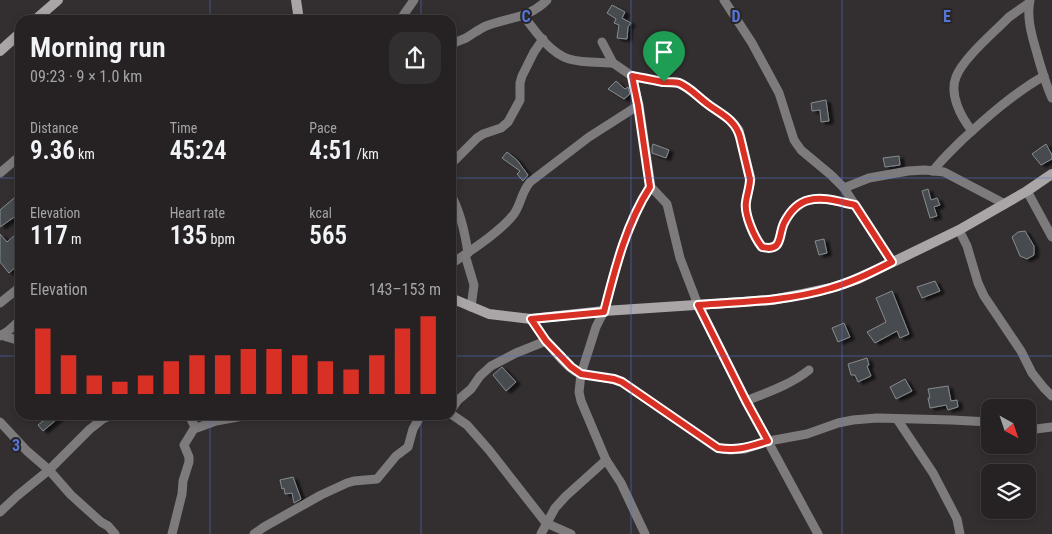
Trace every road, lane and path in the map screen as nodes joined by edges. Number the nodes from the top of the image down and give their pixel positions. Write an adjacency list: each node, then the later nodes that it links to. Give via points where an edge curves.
1 (58, 0): 7 (street)
2 (296, 0): 8 (street)
3 (414, 0): 9 (street)
4 (547, 0): 10 (street)
5 (724, 0): 28 (street, via 779,93 794,140)
6 (1030, 2): 18 (street, via 1030,28); 21 (street, via 1004,20 965,62 956,78 955,99 964,122)
7 (42, 15)
8 (299, 15)
9 (404, 15)
10 (523, 15): 12 (street); 13 (street, via 484,27)
11 (15, 37): 15 (street)
12 (543, 39): 16 (street, via 550,48 569,59); 22 (street, via 522,76 520,100 508,122 501,128 482,134)
13 (456, 42)
14 (602, 42): 16 (street)
15 (0, 50)
16 (613, 63): 17 (street)
17 (632, 76): 20 (street); 32 (street, via 678,83 727,117 739,130 750,179 746,213 762,247 777,244 783,224 801,203 819,198)
18 (1044, 76): 19 (street); 21 (street)
19 (1052, 98)
20 (638, 105): 27 (street); 35 (street, via 530,182 514,214)
21 (972, 131): 24 (street)
22 (456, 158)
23 (15, 160): 25 (street)
24 (933, 171): 28 (street, via 908,171 869,178); 31 (street, via 944,172)
25 (0, 173)
26 (1052, 174): 29 (street)
27 (650, 187): 41 (street, via 667,204 680,258); 43 (street, via 623,244)
28 (844, 188): 32 (street)
29 (1027, 191): 31 (street); 34 (street)
30 (456, 204): 35 (street, via 464,230)
31 (1005, 204): 33 (street)
32 (855, 205): 37 (street)
33 (959, 230): 37 (street); 51 (street, via 984,296 1032,373)
34 (1052, 237)
35 (466, 254): 36 (street); 42 (street, via 474,285)
36 (456, 261)
37 (892, 262): 41 (street, via 831,288 772,300)
38 (15, 291): 40 (street)
39 (456, 300): 42 (street)
40 (0, 303)
41 (698, 305): 43 (street); 52 (street)
42 (471, 307): 44 (street, via 489,314)
43 (604, 312): 44 (street); 50 (street)
44 (531, 319): 48 (street)
45 (15, 325): 46 (street)
46 (1, 335): 47 (street)
47 (15, 339)
48 (546, 341): 50 (street, via 564,362); 53 (street, via 491,366)
49 (809, 370): 52 (street, via 781,388)
50 (581, 374): 65 (street, via 622,382 718,448 745,449); 66 (street, via 581,400)
51 (1052, 396)
52 (746, 401): 65 (street)
53 (456, 403)
54 (456, 418): 69 (street, via 489,450)
55 (896, 419): 61 (street); 65 (street, via 853,420 807,434); 77 (street, via 933,473 957,519)
56 (102, 420): 67 (street)
57 (192, 420): 63 (street)
58 (222, 420): 63 (street)
59 (418, 420): 72 (street, via 409,446 377,479 354,481 321,495)
60 (0, 422): 67 (street, via 27,452)
61 (981, 422)
62 (1052, 427): 64 (street)
63 (194, 429): 71 (street, via 184,445 189,462)
64 (1036, 429)
65 (768, 441): 76 (street)
66 (606, 460): 69 (street, via 555,508); 75 (street)
67 (49, 470): 68 (street); 70 (street, via 71,495)
68 (0, 512)
69 (546, 523): 73 (street); 74 (street)
70 (115, 534)
71 (172, 534)
72 (254, 534)
73 (541, 534)
74 (572, 534)
75 (645, 534)
76 (818, 534)
77 (960, 534)

